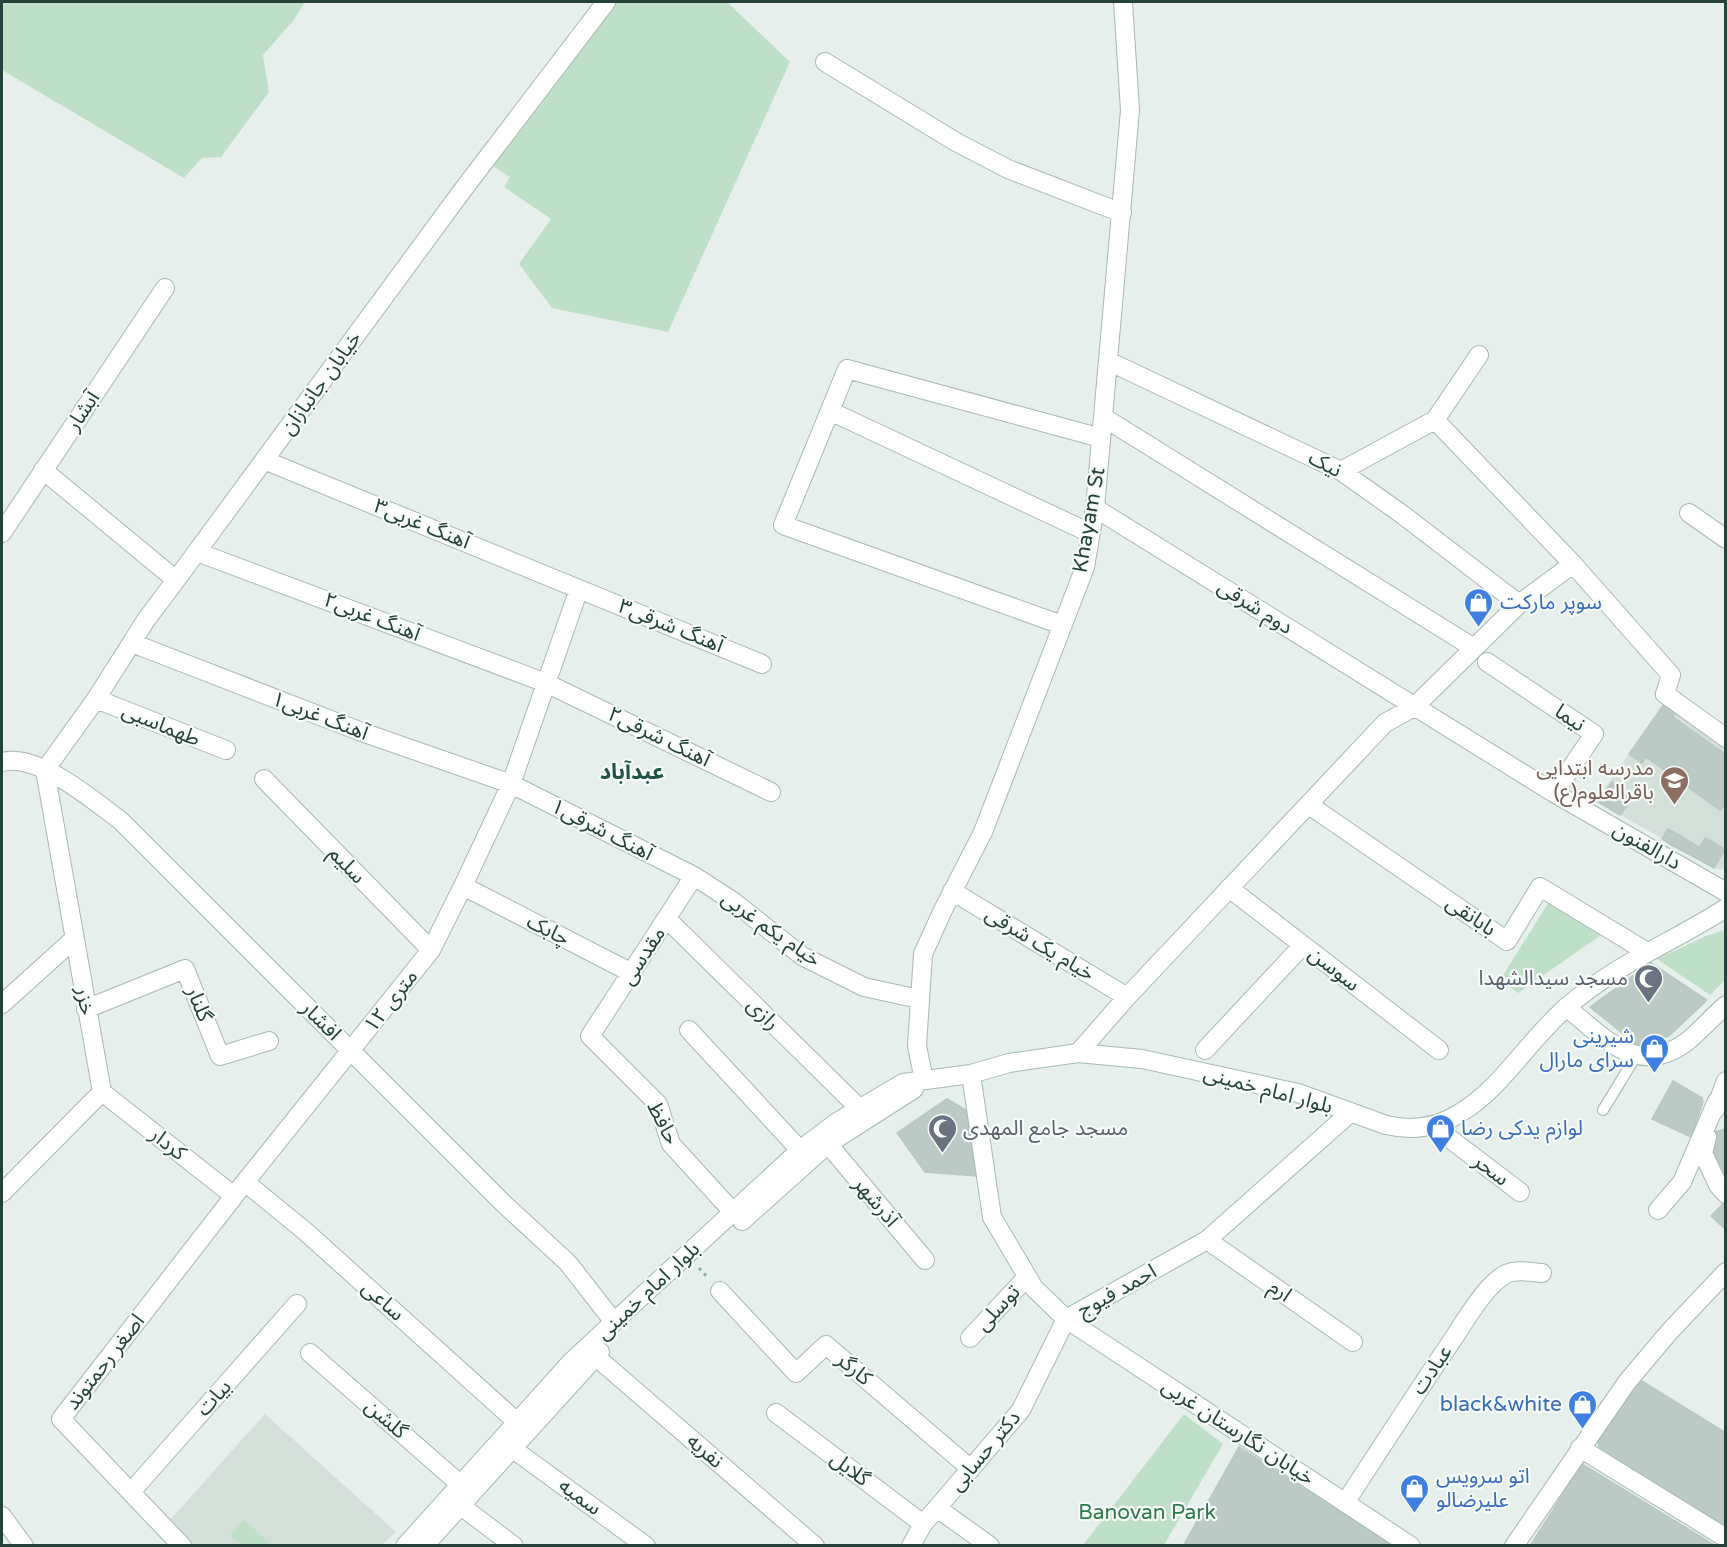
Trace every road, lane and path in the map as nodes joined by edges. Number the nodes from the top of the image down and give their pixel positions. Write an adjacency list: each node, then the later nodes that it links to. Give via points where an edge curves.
1 (606, 2): 12 (street, خیابان جانبازان)
2 (1123, 2): 4 (street, Khayam St, via 1130,110)
3 (825, 62): 4 (street, via 1008,169)
4 (1122, 213): 7 (street, Khayam St)
5 (165, 288): 13 (street, آبشار)
6 (1479, 354): 10 (street)
7 (1108, 361): 9 (street, Khayam St); 14 (street, نیک)
8 (830, 411): 11 (street, via 847,369); 18 (street); 25 (street, via 783,525)
9 (1103, 417): 11 (street, Khayam St); 27 (street)
10 (1435, 420): 14 (street); 21 (street)
11 (1101, 438): 15 (street, Khayam St)
12 (264, 460): 20 (street, خیابان جانبازان); 23 (street, آهنگ غربی۳)
13 (43, 470): 17 (street, آبشار); 22 (street)
14 (1341, 471): 24 (street, نیک)
15 (1095, 508): 18 (street, Khayam St); 32 (street, دوم شرقی)
16 (1689, 513): 19 (street)
17 (2, 533)
18 (1090, 533): 25 (street, Khayam St, via 1085,567)
19 (1725, 539)
20 (197, 552): 22 (street, خیابان جانبازان); 30 (street, آهنگ غربی۲)
21 (1573, 564): 24 (street); 33 (street, via 1671,675 1665,694)
22 (176, 580): 26 (street, خیابان جانبازان)
23 (579, 589): 29 (street, آهنگ شرقی۳); 30 (street, ۱۲ متری)
24 (1519, 604): 27 (street)
25 (1062, 625): 45 (street, Khayam St, via 983,832)
26 (132, 643): 31 (street, خیابان جانبازان); 38 (street, آهنگ غربی۱, via 359,731)
27 (1474, 648): 32 (street)
28 (1487, 662): 40 (street, نیما, via 1594,734)
29 (762, 664)
30 (546, 682): 38 (street, ۱۲ متری); 39 (street, آهنگ شرقی۲)
31 (96, 699): 34 (street, طهماسبی); 36 (street, خیابان جانبازان)
32 (1414, 707): 40 (street, دارالفنون); 41 (street, via 1385,723)
33 (1725, 738)
34 (226, 750)
35 (2, 762): 36 (street, افشار, via 9,760)
36 (45, 770): 51 (street, خزر); 67 (street, افشار, via 121,821)
37 (264, 779): 53 (street, سلیم)
38 (511, 784): 42 (street, آهنگ شرقی۱); 43 (street, ۱۲ متری)
39 (771, 792)
40 (1554, 793): 46 (street, دارالفنون)
41 (1309, 805): 44 (street); 54 (street, بابانقی, via 1507,940 1540,887)
42 (694, 876): 48 (street, مقدسی); 57 (street, خیام یکم غربی, via 802,956 864,987)
43 (463, 886): 53 (street, ۱۲ متری); 55 (street, چابک)
44 (1229, 888): 52 (street, سوسن); 56 (street)
45 (952, 891): 56 (street, خیام یک شرقی); 57 (street, Khayam St, via 923,954)
46 (1725, 891)
47 (1725, 908): 50 (street, بلوار امام خمینی)
48 (666, 919): 55 (street, مقدسی); 75 (street, رازی)
49 (1725, 921): 50 (street)
50 (1695, 928): 54 (street, بلوار امام خمینی)
51 (74, 939): 58 (street); 61 (street, خزر)
52 (1303, 945): 65 (street); 66 (street, سوسن)
53 (430, 950): 67 (street, ۱۲ متری)
54 (1647, 952): 60 (street, بلوار امام خمینی)
55 (632, 974): 63 (street, مقدسی)
56 (1127, 997): 68 (street)
57 (919, 999): 71 (street, Khayam St, via 917,1046)
58 (2, 1004)
59 (1725, 1005): 69 (street, via 1688,1041 1660,1056)
60 (1566, 1007): 69 (street, via 1617,1047); 78 (street, بلوار امام خمینی, via 1489,1090 1461,1113)
61 (86, 1009): 64 (street, گلنار, via 184,969 220,1056); 73 (street, خزر)
62 (689, 1030): 80 (street)
63 (590, 1036): 86 (street, حافظ, via 658,1104 670,1144)
64 (269, 1041)
65 (1205, 1050)
66 (1439, 1050)
67 (351, 1052): 81 (street, ۱۲ متری); 95 (street, افشار, via 568,1263)
68 (1078, 1053): 70 (street, بلوار امام خمینی, via 1009,1063); 77 (street, بلوار امام خمینی, via 1142,1059 1298,1093)
69 (1636, 1056): 76 (lane)
70 (971, 1074): 71 (street, بلوار امام خمینی); 91 (street, احمد فیوج, via 992,1217)
71 (924, 1080): 75 (street, بلوار امام خمینی, via 903,1083); 79 (street, بلوار امام خمینی)
72 (1725, 1081): 74 (street)
73 (102, 1092): 81 (street, کردار); 83 (street)
74 (1718, 1101): 84 (street, via 1703,1152); 85 (street, via 1682,1182)
75 (859, 1108): 80 (street, بلوار امام خمینی)
76 (1603, 1110)
77 (1350, 1113): 78 (street, بلوار امام خمینی, via 1401,1129); 87 (street, احمد فیوج)
78 (1432, 1126): 82 (street, سحر)
79 (828, 1144): 88 (street, آذرشهر); 99 (street, بلوار امام خمینی)
80 (800, 1150): 86 (street, بلوار امام خمینی)
81 (240, 1189): 101 (street, ساعی, via 306,1232); 106 (street, اصغر رحمتوند, via 61,1419)
82 (1520, 1192)
83 (2, 1193)
84 (1725, 1194)
85 (1658, 1210)
86 (733, 1212): 95 (street, بلوار امام خمینی)
87 (1207, 1240): 94 (street, احمد فیوج); 97 (street, ارم)
88 (925, 1260)
89 (1725, 1272): 102 (street, via 1627,1382)
90 (1542, 1273): 107 (street, عبادت, via 1506,1274 1491,1287)
91 (1027, 1277): 94 (street, احمد فیوج); 96 (street, توسلی)
92 (720, 1291): 104 (street, کارگر, via 796,1373 826,1345)
93 (297, 1305): 106 (street, بیات)
94 (1066, 1319): 104 (street, دکتر حسابی, via 1021,1410); 107 (street, خیابان نگارستان غربی)
95 (614, 1322): 101 (street, بلوار امام خمینی, via 572,1361)
96 (970, 1338)
97 (1353, 1342)
98 (310, 1353): 105 (street, گلشن)
99 (596, 1356): 103 (street, بلوار امام خمینی); 119 (street, نفریه)
100 (776, 1413): 111 (street, گلایل)
101 (518, 1423): 105 (street, بلوار امام خمینی)
102 (1580, 1448): 112 (street); 123 (street)
103 (513, 1449): 108 (street, بلوار امام خمینی); 118 (street, سمیه)
104 (971, 1469): 109 (street, دکتر حسابی)
105 (461, 1485): 115 (street, بلوار امام خمینی)
106 (131, 1492): 114 (street, اصغر رحمتوند)
107 (1345, 1503): 122 (street, خیابان نگارستان غربی)
108 (460, 1506): 116 (street, بلوار امام خمینی); 117 (street)
109 (937, 1508): 111 (street, دکتر حسابی); 121 (street)
110 (2, 1516): 113 (street)
111 (923, 1524): 120 (street, دکتر حسابی)
112 (1725, 1538)
113 (24, 1545)
114 (182, 1545)
115 (405, 1545)
116 (424, 1545)
117 (514, 1545)
118 (646, 1545)
119 (815, 1545)
120 (911, 1545)
121 (990, 1545)
122 (1411, 1545)
123 (1514, 1545)

